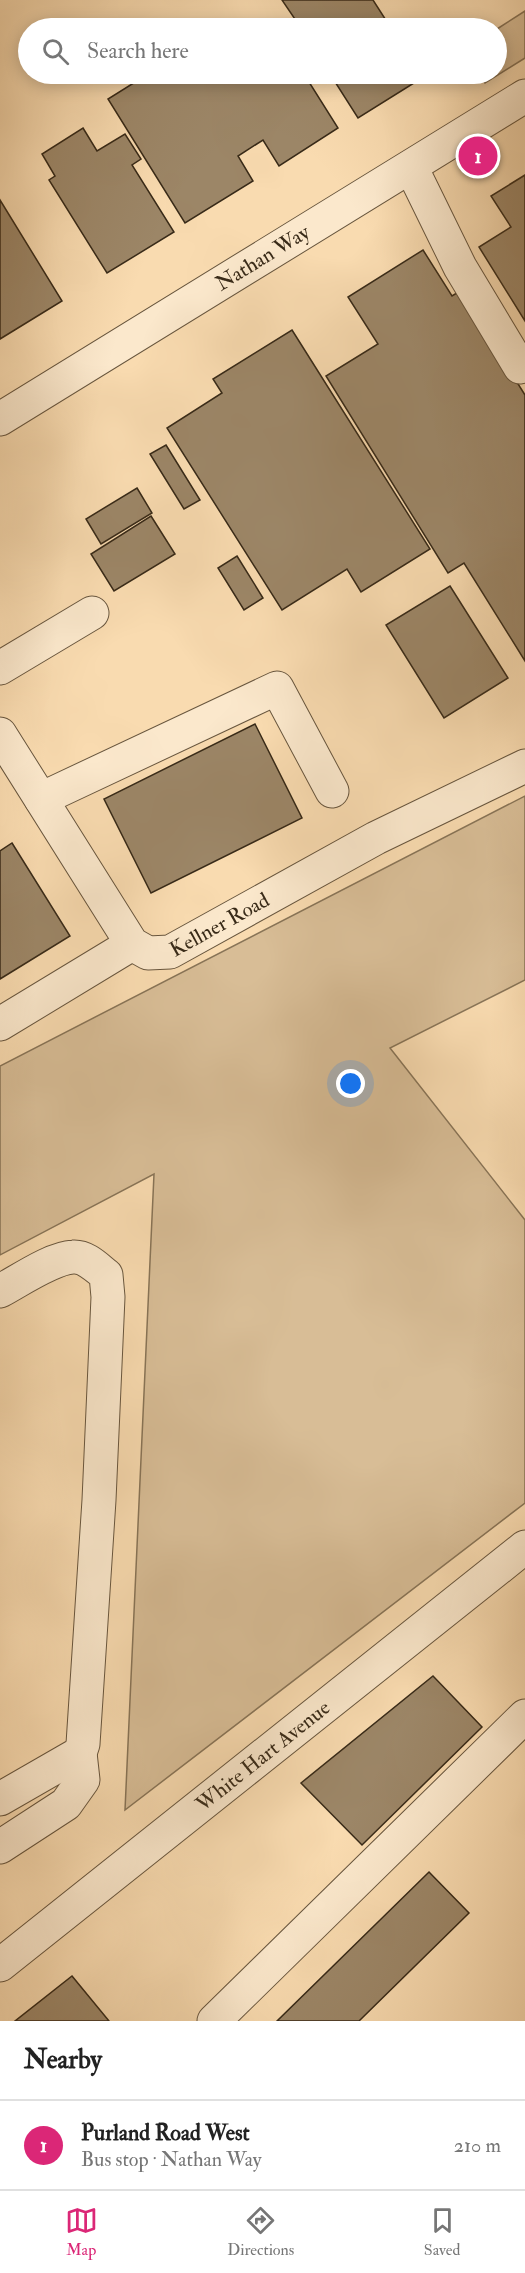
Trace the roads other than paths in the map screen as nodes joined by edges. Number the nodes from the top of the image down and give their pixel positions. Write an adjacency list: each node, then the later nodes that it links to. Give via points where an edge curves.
1 (525, 96): 2 (street, Nathan Way)
2 (411, 167): 3 (street, via 460,267); 4 (street, Nathan Way)
3 (520, 367)
4 (0, 419)
5 (92, 613): 6 (street)
6 (0, 668)
7 (0, 734): 10 (street)
8 (525, 766): 11 (street, Kellner Road, via 376,838 170,952 148,953)
9 (332, 792): 10 (street, via 276,688)
10 (41, 799): 11 (street)
11 (132, 944): 12 (street)
12 (0, 1024)
13 (0, 1291): 16 (street, via 74,1256 106,1275 99,1500 86,1726)
14 (525, 1547): 19 (street, White Hart Avenue)
15 (525, 1716): 20 (street)
16 (80, 1753): 17 (street); 18 (street, via 83,1780 66,1804)
17 (0, 1799)
18 (0, 1847)
19 (0, 1965)
20 (214, 2021)

